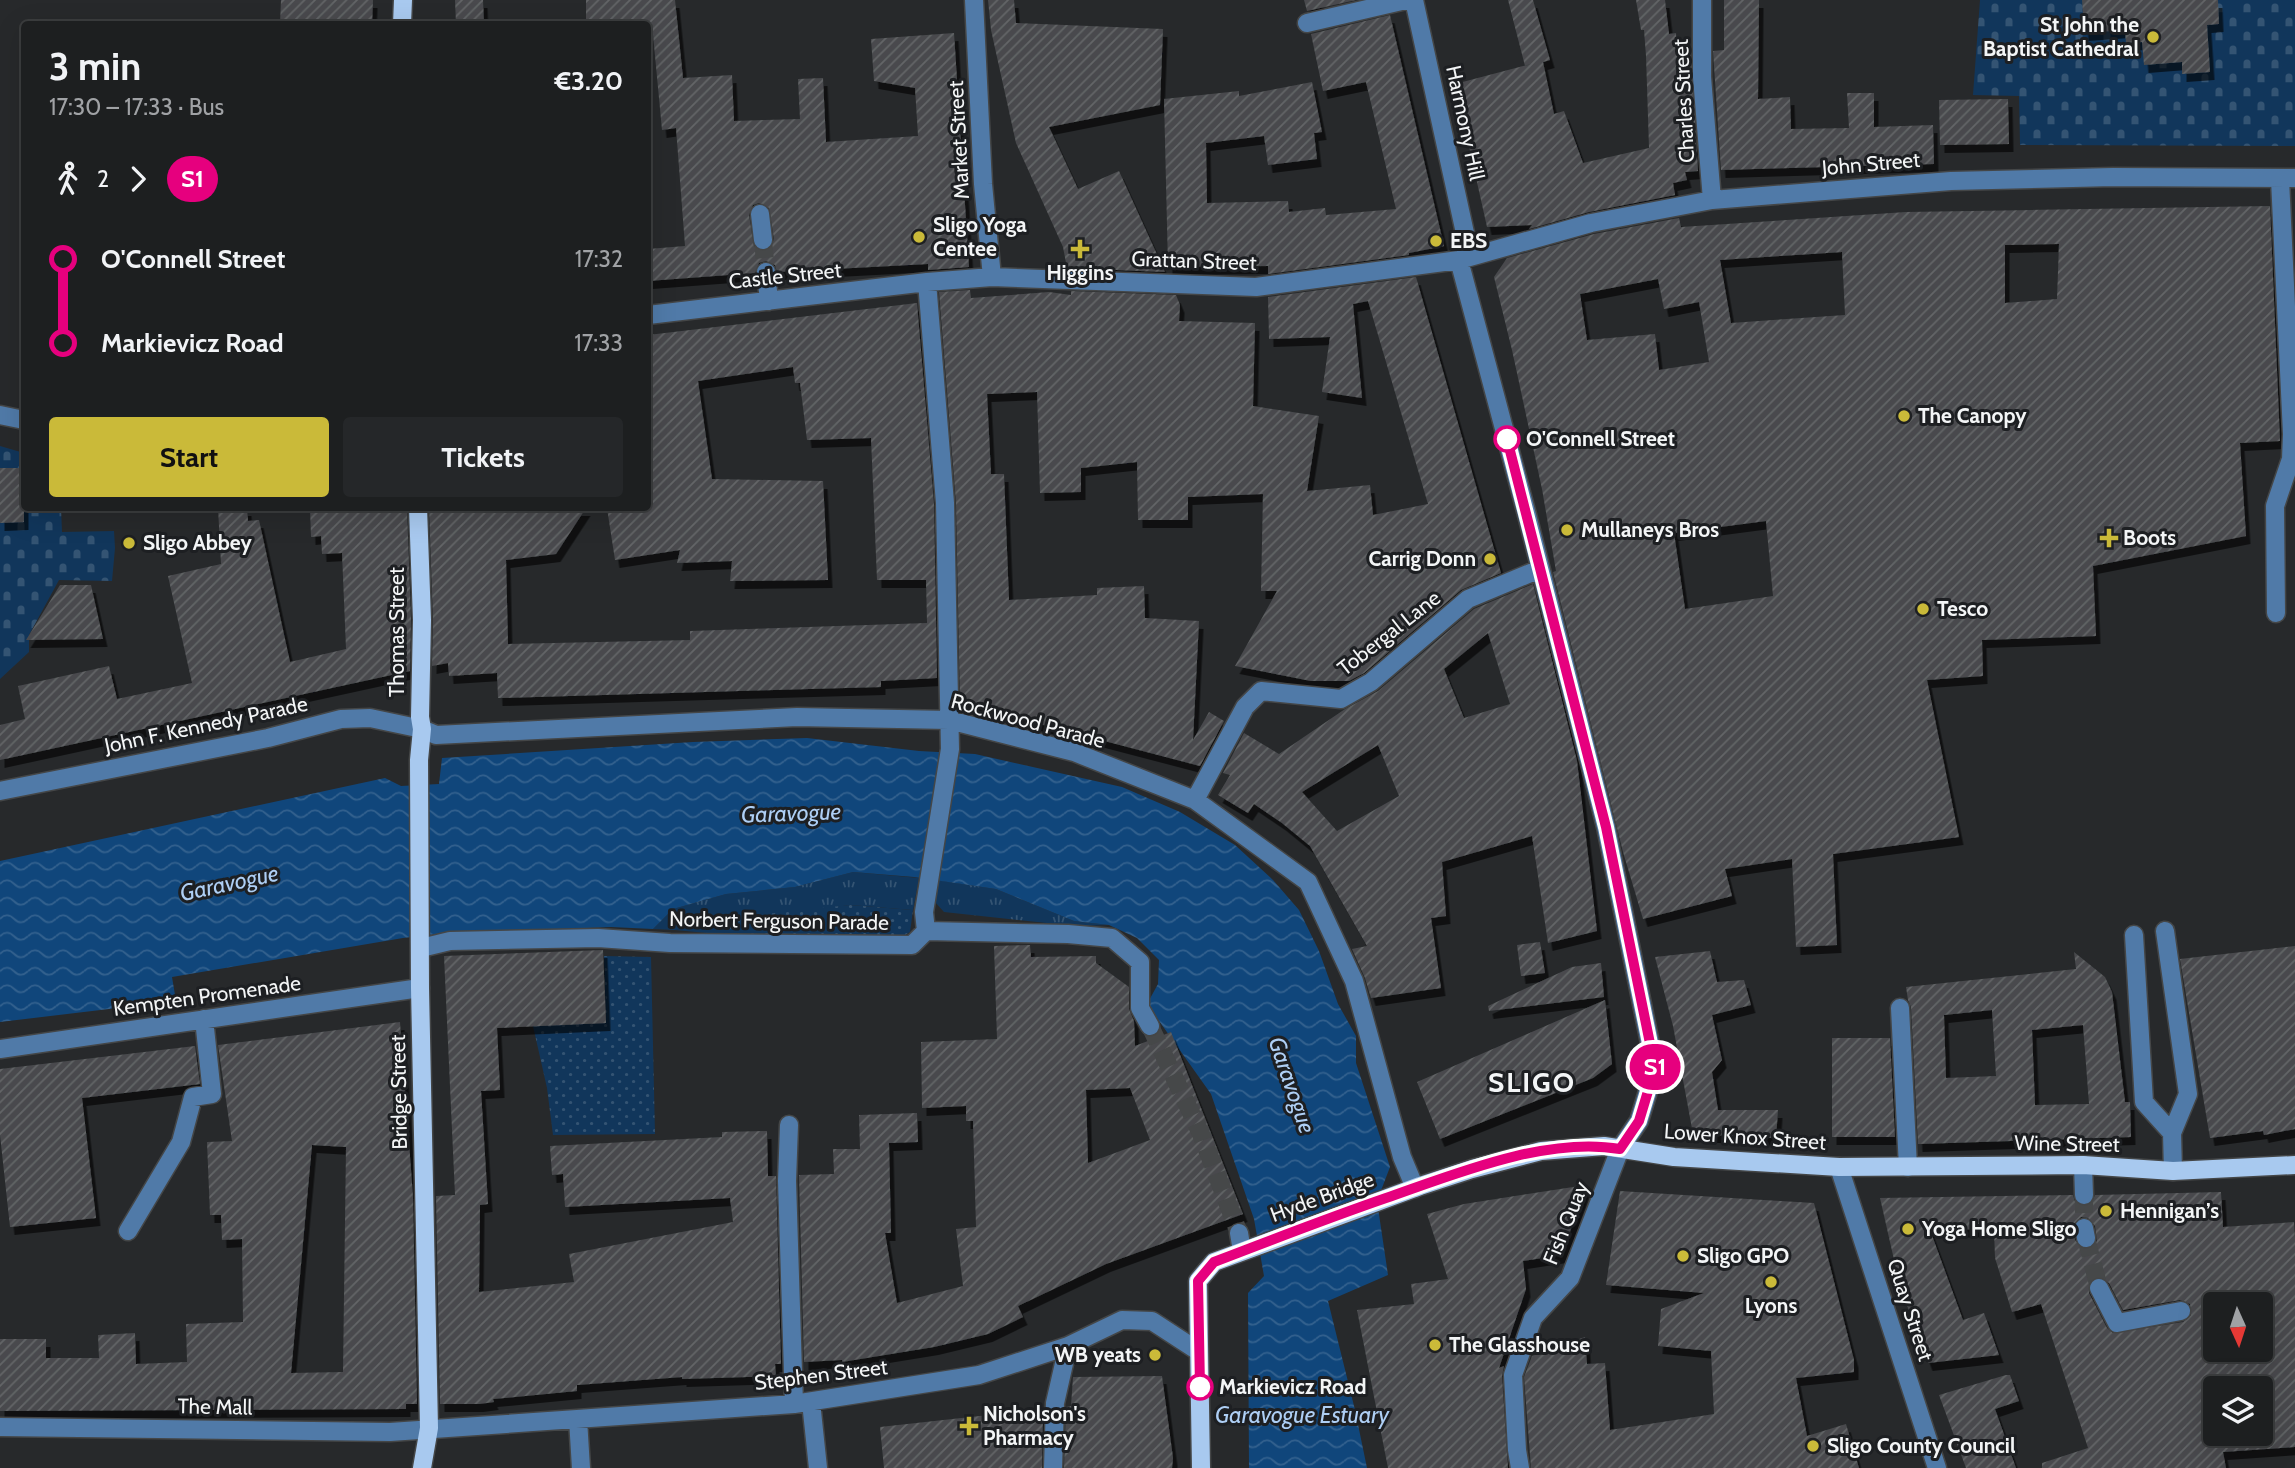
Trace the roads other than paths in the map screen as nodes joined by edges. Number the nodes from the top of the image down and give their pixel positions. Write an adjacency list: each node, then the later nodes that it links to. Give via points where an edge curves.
1 (403, 0): 6 (main road)
2 (974, 0): 14 (street, Market Street)
3 (1406, 0): 7 (street)
4 (1414, 0): 12 (street, Harmony Hill)
5 (1702, 0): 9 (street, Charles Street, via 1702,77)
6 (402, 21)
7 (1307, 23)
8 (2287, 178): 9 (street, John Street, via 1951,181); 22 (street, via 2292,434 2291,459 2275,506)
9 (1712, 200): 12 (street, John Street, via 1591,223)
10 (760, 214): 11 (street)
11 (763, 240)
12 (1465, 258): 14 (street, Grattan Street, via 1256,287); 21 (street)
13 (766, 272): 16 (street)
14 (992, 277): 15 (street, Grattan Street)
15 (927, 282): 16 (street, Castle Street); 23 (street, via 945,503)
16 (769, 301): 17 (street, Castle Street)
17 (651, 315)
18 (0, 415): 19 (street)
19 (21, 419)
20 (418, 511): 24 (main road, Thomas Street)
21 (1540, 569): 27 (street, Tobergal Lane, via 1468,599 1371,682 1341,698 1261,691 1245,707); 39 (street, via 1606,827 1655,1068 1639,1121)
22 (2276, 613)
23 (949, 720): 24 (street, Rockwood Parade, via 797,717 436,735); 27 (street, Rockwood Parade, via 1074,752); 28 (street, via 950,749 924,912)
24 (422, 729): 25 (main road, Thomas Street); 26 (street, John F. Kennedy Parade, via 370,718 341,719 268,738)
25 (419, 756): 31 (main road, Bridge Street)
26 (0, 791)
27 (1195, 800): 45 (street, Rockwood Parade, via 1308,882 1354,981)
28 (926, 931): 31 (street, Norbert Ferguson Parade, via 912,945 598,938); 35 (street, Norbert Ferguson Parade, via 1112,938 1140,962 1140,1008)
29 (2165, 931): 38 (street, via 2188,1094)
30 (2134, 935): 38 (street, via 2144,1102)
31 (420, 945): 32 (main road, Bridge Street)
32 (420, 988): 34 (street, Kempten Promenade); 57 (main road, Bridge Street)
33 (1900, 1008): 43 (street)
34 (204, 1019): 36 (street, Kempten Promenade); 47 (street, via 212,1094 192,1097 181,1142)
35 (1150, 1026)
36 (0, 1049)
37 (789, 1125): 54 (street, via 787,1181)
38 (2172, 1133): 44 (street)
39 (1620, 1149): 42 (main road, Lower Knox Street, via 1674,1157); 45 (main road, Lower Knox Street, via 1604,1146 1536,1152); 63 (street, Fish Quay, via 1570,1278 1533,1318 1513,1376)
40 (2083, 1165): 43 (main road, Wine Street); 44 (main road, Wine Street); 46 (street)
41 (2295, 1165): 44 (main road, Wine Street)
42 (1839, 1167): 43 (main road, Wine Street); 64 (street, Quay Street)
43 (1908, 1167)
44 (2173, 1171)
45 (1409, 1190): 49 (main road, Hyde Bridge)
46 (2084, 1195)
47 (128, 1231)
48 (1239, 1233): 49 (street)
49 (1250, 1248): 53 (main road, via 1214,1262 1198,1281)
50 (2099, 1288): 51 (street, via 2117,1323)
51 (2181, 1311)
52 (1068, 1346): 53 (street, Stephen Street, via 1122,1320 1152,1321); 54 (street, Stephen Street, via 979,1376); 61 (street, via 1055,1403)
53 (1198, 1351): 62 (main road)
54 (803, 1403): 55 (street, Stephen Street); 60 (street)
55 (578, 1419): 57 (street, Stephen Street); 59 (street)
56 (0, 1427): 57 (street, The Mall, via 390,1432)
57 (429, 1428): 58 (main road, Bridge Street)
58 (422, 1468)
59 (581, 1468)
60 (818, 1468)
61 (1053, 1468)
62 (1201, 1468)
63 (1520, 1468)
64 (1937, 1468)

